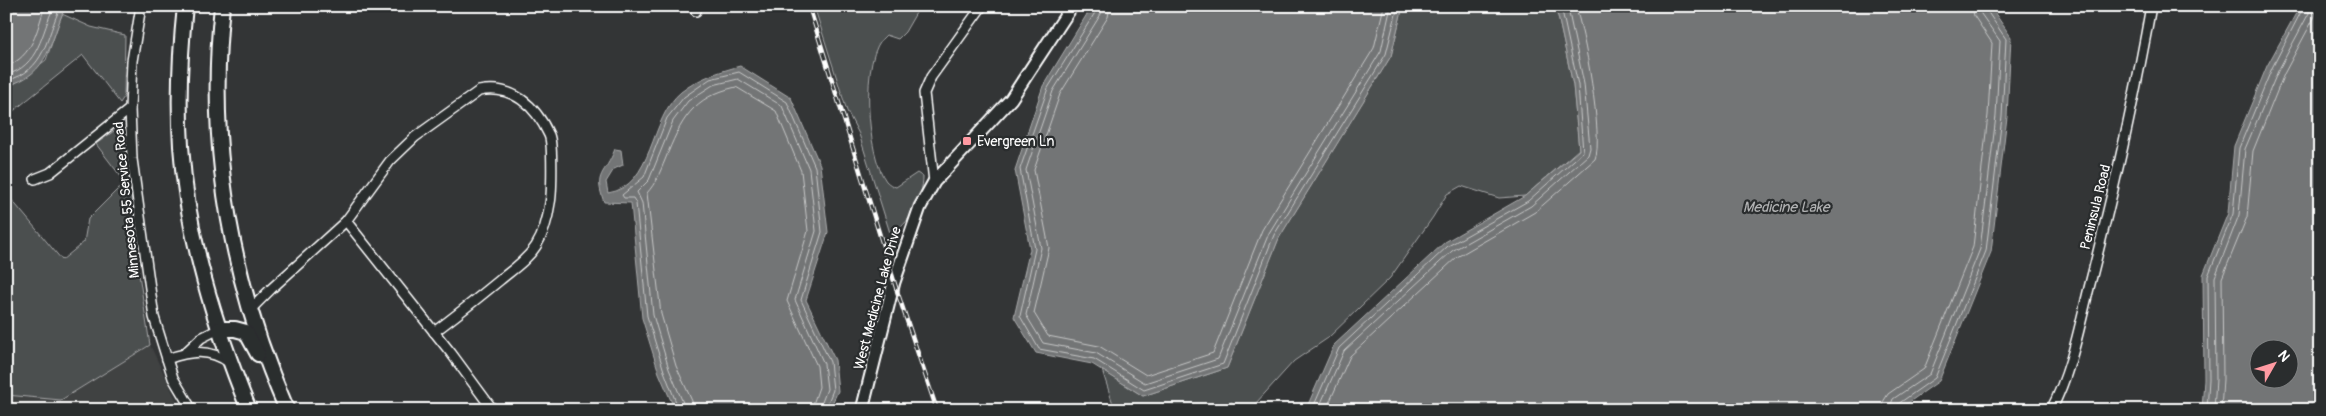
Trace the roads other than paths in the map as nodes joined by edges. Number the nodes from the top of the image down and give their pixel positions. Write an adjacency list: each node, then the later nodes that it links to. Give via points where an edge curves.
1 (141, 6): 7 (street, Minnesota 55 Service Road, via 132,62)
2 (185, 6): 12 (highway, via 179,103 181,147 193,233)
3 (222, 6): 11 (highway, via 219,151 235,259)
4 (982, 6): 9 (street, via 931,77 924,93)
5 (1072, 6): 9 (street, West Medicine Lake Drive, via 1011,99)
6 (2151, 6): 23 (street, Peninsula Road, via 2133,106 2108,214 2068,370)
7 (130, 109): 8 (street, via 50,173); 15 (street, Minnesota 55 Service Road, via 132,159 148,280 154,317)
8 (35, 179)
9 (934, 182): 22 (street, West Medicine Lake Drive, via 910,231)
10 (346, 221): 11 (street); 13 (street); 13 (street, via 390,160 415,136 479,91 504,89 516,95 539,119 550,136 551,202 536,247 519,265)
11 (250, 310): 20 (highway)
12 (219, 329): 14 (street, via 201,338); 16 (highway); 19 (highway, via 246,332)
13 (434, 332): 21 (street)
14 (185, 353): 15 (street); 16 (street, via 204,351 219,355)
15 (167, 360): 17 (street, Minnesota 55 Service Road)
16 (231, 364): 18 (highway)
17 (192, 410)
18 (249, 410)
19 (280, 410)
20 (287, 410)
21 (493, 410)
22 (862, 410)
23 (2051, 410)

